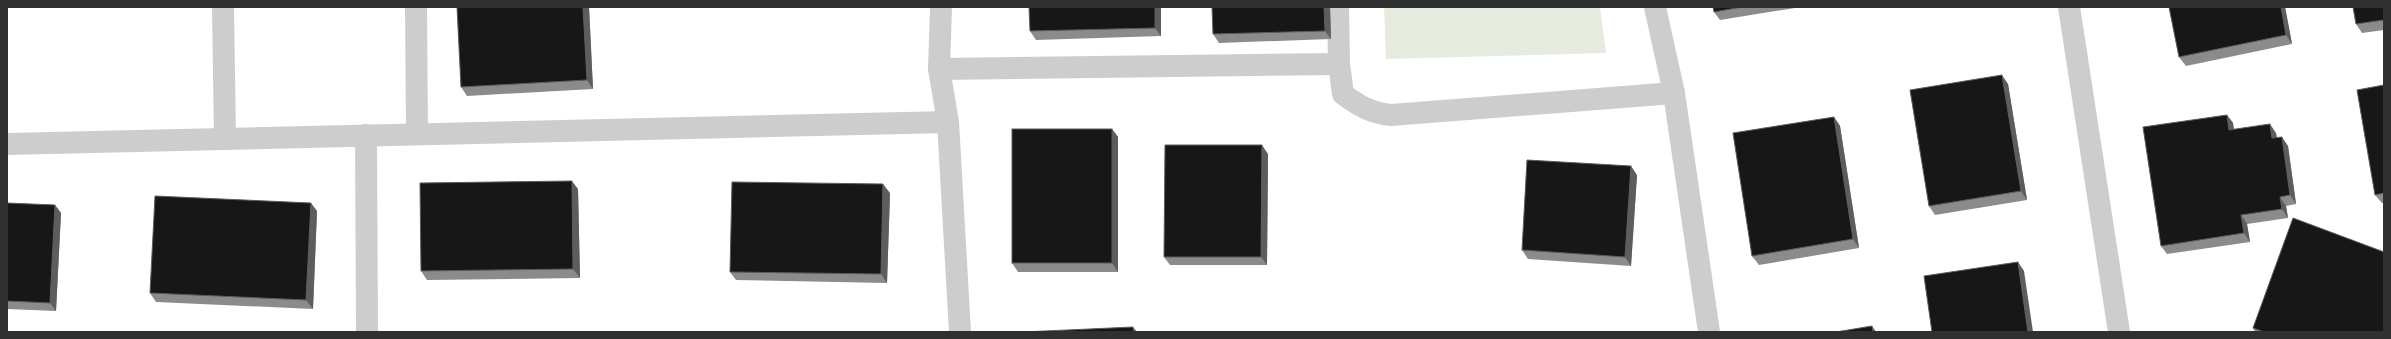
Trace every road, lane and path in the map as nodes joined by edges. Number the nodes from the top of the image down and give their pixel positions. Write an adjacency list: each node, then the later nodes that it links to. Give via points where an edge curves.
1 (223, 7): 13 (street)
2 (416, 7): 11 (street)
3 (941, 7): 8 (street)
4 (1338, 7): 7 (street)
5 (1655, 7): 9 (street)
6 (2069, 7): 18 (street)
7 (1339, 64): 8 (street); 9 (street, via 1343,94 1374,114 1391,116)
8 (939, 69): 10 (street)
9 (1674, 93): 17 (street)
10 (948, 122): 11 (street); 16 (street)
11 (417, 134): 12 (street)
12 (366, 135): 13 (street); 15 (street)
13 (225, 139): 14 (street)
14 (7, 144)
15 (367, 332)
16 (960, 332)
17 (1709, 332)
18 (2119, 332)

